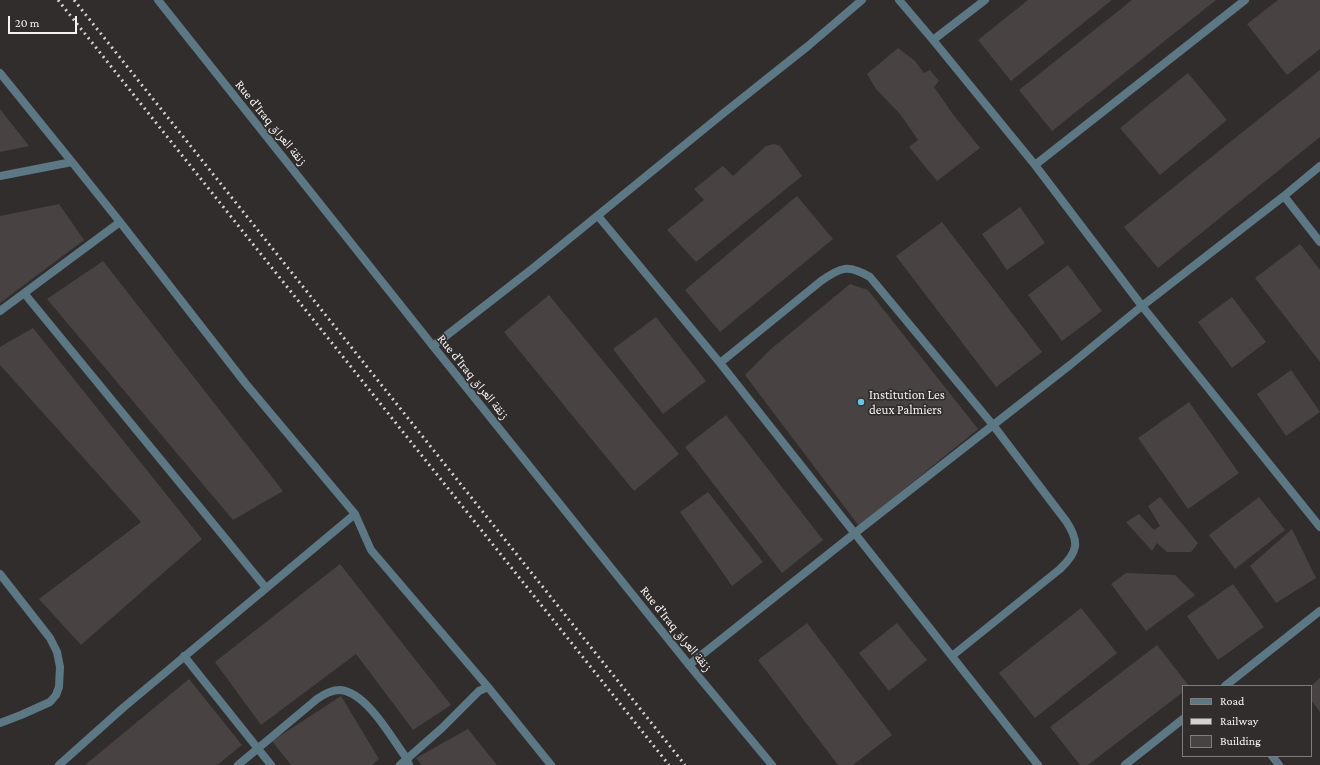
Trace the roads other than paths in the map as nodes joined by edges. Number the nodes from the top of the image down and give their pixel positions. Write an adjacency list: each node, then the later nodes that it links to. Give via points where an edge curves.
1 (158, 0): 19 (street, Rue d'Iraq زنقة العراق)
2 (862, 0): 13 (street)
3 (898, 0): 6 (street)
4 (985, 0): 6 (street)
5 (1245, 0): 9 (street)
6 (933, 40): 9 (street)
7 (0, 73): 8 (street)
8 (72, 162): 11 (street); 14 (street)
9 (1035, 165): 17 (street)
10 (1320, 166): 12 (street)
11 (0, 176)
12 (1284, 196): 15 (street); 17 (street)
13 (598, 216): 19 (street); 20 (street)
14 (120, 222): 16 (street); 22 (street, via 246,384)
15 (1320, 242)
16 (24, 293): 18 (street); 26 (street)
17 (1142, 306): 21 (street); 23 (street)
18 (0, 311)
19 (433, 346): 30 (street, Rue d'Iraq زنقة العراق)
20 (720, 363): 21 (street, via 831,274 845,268 859,270 870,278); 24 (street)
21 (993, 425): 24 (street); 29 (street, via 1066,521 1074,533 1076,544 1073,555 1060,569)
22 (355, 514): 26 (street); 32 (street, via 371,550)
23 (1320, 527)
24 (855, 533): 29 (street); 30 (street)
25 (0, 574): 34 (street, via 50,638 57,652 60,667 59,687 50,702)
26 (266, 588): 28 (street)
27 (1320, 611): 31 (street)
28 (184, 656): 35 (street); 38 (street)
29 (952, 656): 44 (street)
30 (689, 665): 43 (street, Rue d'Iraq زنقة العراق)
31 (1226, 685)
32 (488, 688): 37 (street, via 479,691); 42 (street)
33 (1182, 720): 45 (street)
34 (0, 723)
35 (258, 749): 37 (street, via 317,699 327,692 340,690 362,700 371,709); 39 (street); 40 (street)
36 (1273, 757): 46 (street)
37 (408, 762): 41 (street)
38 (59, 765)
39 (238, 765)
40 (271, 765)
41 (400, 765)
42 (551, 765)
43 (772, 765)
44 (1038, 765)
45 (1125, 765)
46 (1280, 765)

